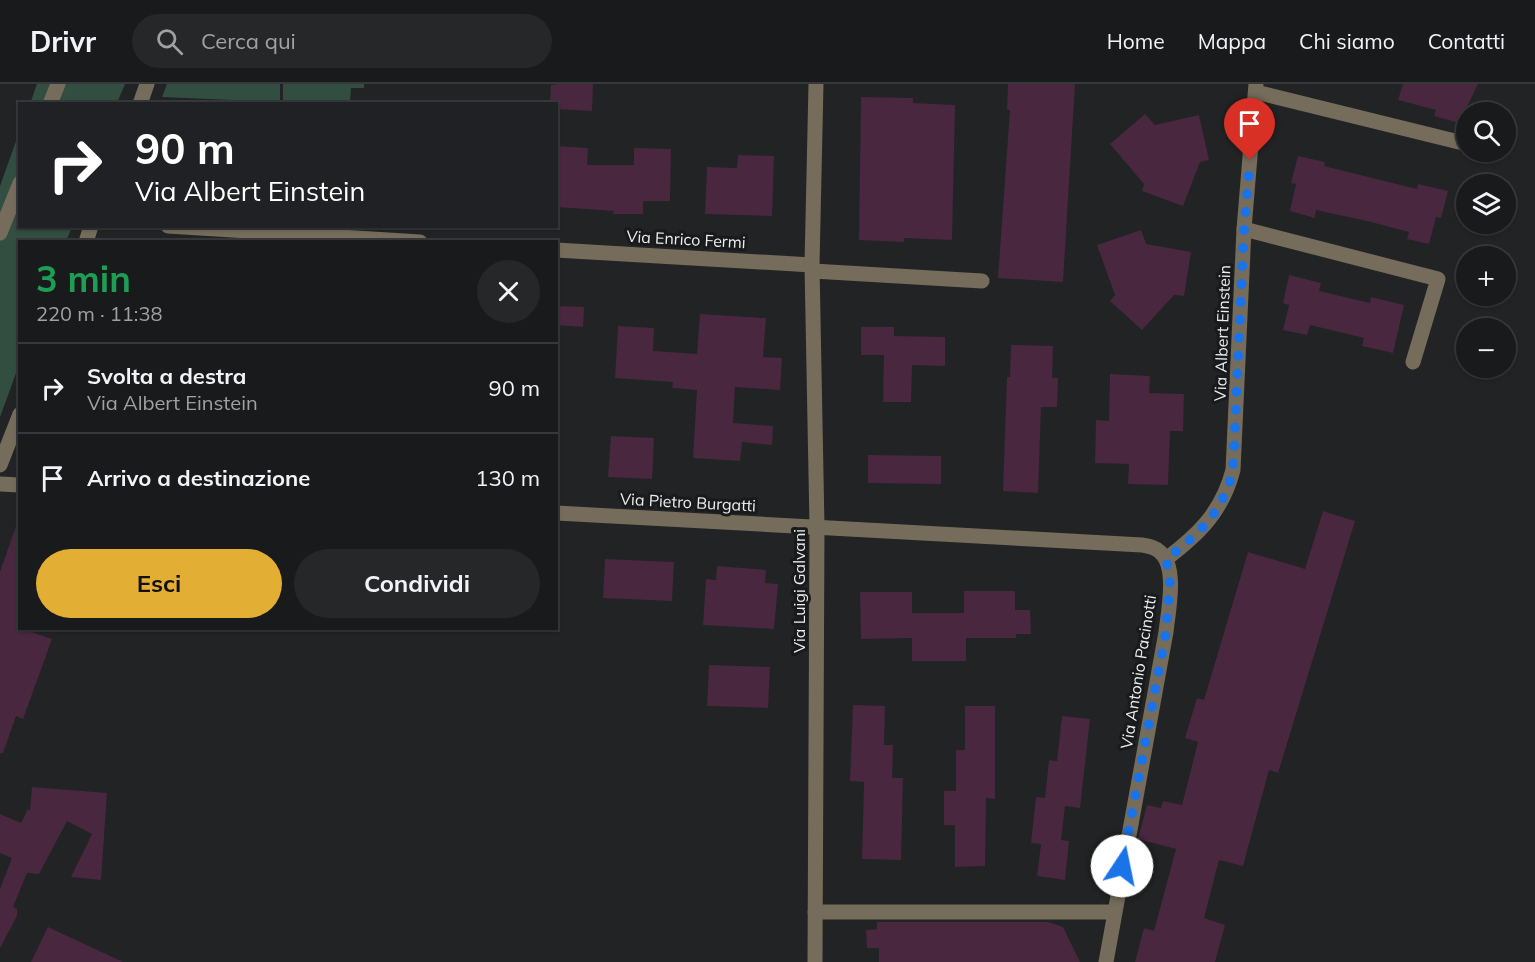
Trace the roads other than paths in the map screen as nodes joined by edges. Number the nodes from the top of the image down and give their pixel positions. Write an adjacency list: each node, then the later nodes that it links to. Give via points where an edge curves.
1 (57, 84): 5 (street)
2 (147, 84): 6 (street)
3 (816, 84): 14 (street, Via Luigi Galvani)
4 (1256, 88): 7 (street); 10 (street, Via Albert Einstein)
5 (51, 102)
6 (141, 102)
7 (1456, 141)
8 (18, 188): 11 (street)
9 (200, 228): 12 (street)
10 (1244, 229): 16 (street, via 1438,279); 23 (street, Via Albert Einstein, via 1235,452 1230,483 1207,524)
11 (0, 233)
12 (388, 240)
13 (558, 250): 14 (street, Via Enrico Fermi)
14 (813, 268): 15 (street); 22 (street, Via Luigi Galvani)
15 (982, 281)
16 (1413, 362)
17 (18, 419): 18 (street)
18 (0, 465)
19 (0, 484): 20 (street)
20 (18, 485)
21 (558, 513): 22 (street, Via Pietro Burgatti)
22 (818, 527): 23 (street, via 1142,545 1161,552); 24 (street, Via Luigi Galvani)
23 (1166, 559): 25 (street, Via Antonio Pacinotti, via 1170,579 1166,632)
24 (815, 912): 25 (street); 26 (street, Via Luigi Galvani)
25 (1114, 912): 27 (street, Via Antonio Pacinotti)
26 (815, 962)
27 (1106, 962)

